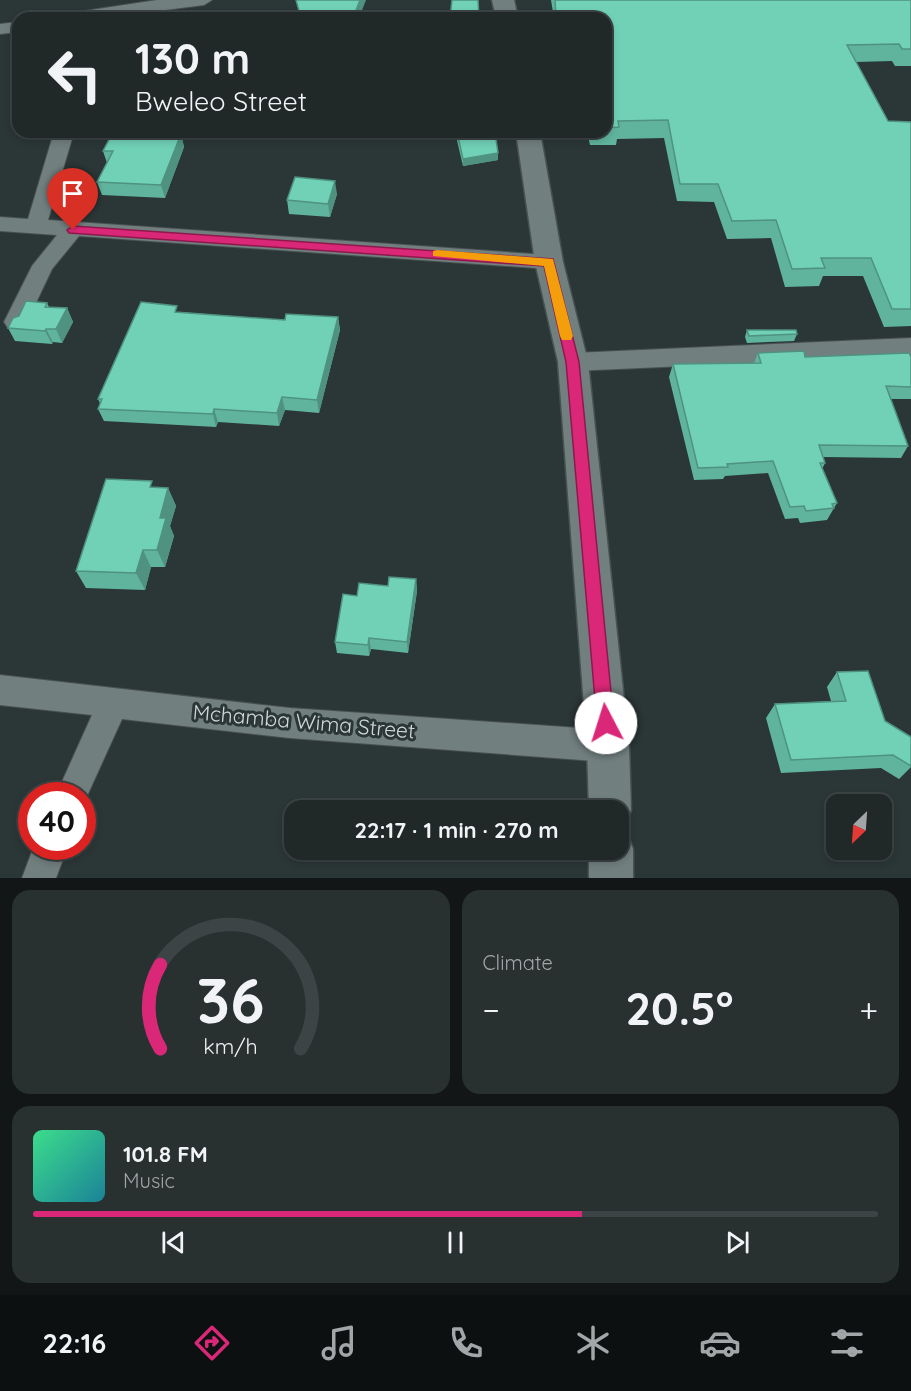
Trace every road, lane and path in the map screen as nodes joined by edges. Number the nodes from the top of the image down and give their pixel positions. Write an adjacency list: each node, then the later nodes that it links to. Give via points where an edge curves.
1 (204, 0): 2 (street)
2 (108, 12)
3 (62, 138): 6 (street)
4 (529, 138): 8 (street)
5 (0, 224): 6 (street)
6 (36, 226): 7 (street)
7 (73, 230): 8 (street); 9 (street, via 43,266)
8 (549, 262): 11 (street)
9 (16, 322)
10 (911, 347): 11 (street)
11 (573, 362): 14 (street)
12 (0, 690): 13 (street, Mchamba Wima Street)
13 (114, 702): 14 (street, Mchamba Wima Street, via 290,723); 15 (street)
14 (608, 746): 16 (street)
15 (78, 782)
16 (610, 800)
17 (46, 860): 19 (street)
18 (611, 860): 20 (street)
19 (39, 878)
20 (611, 878)

